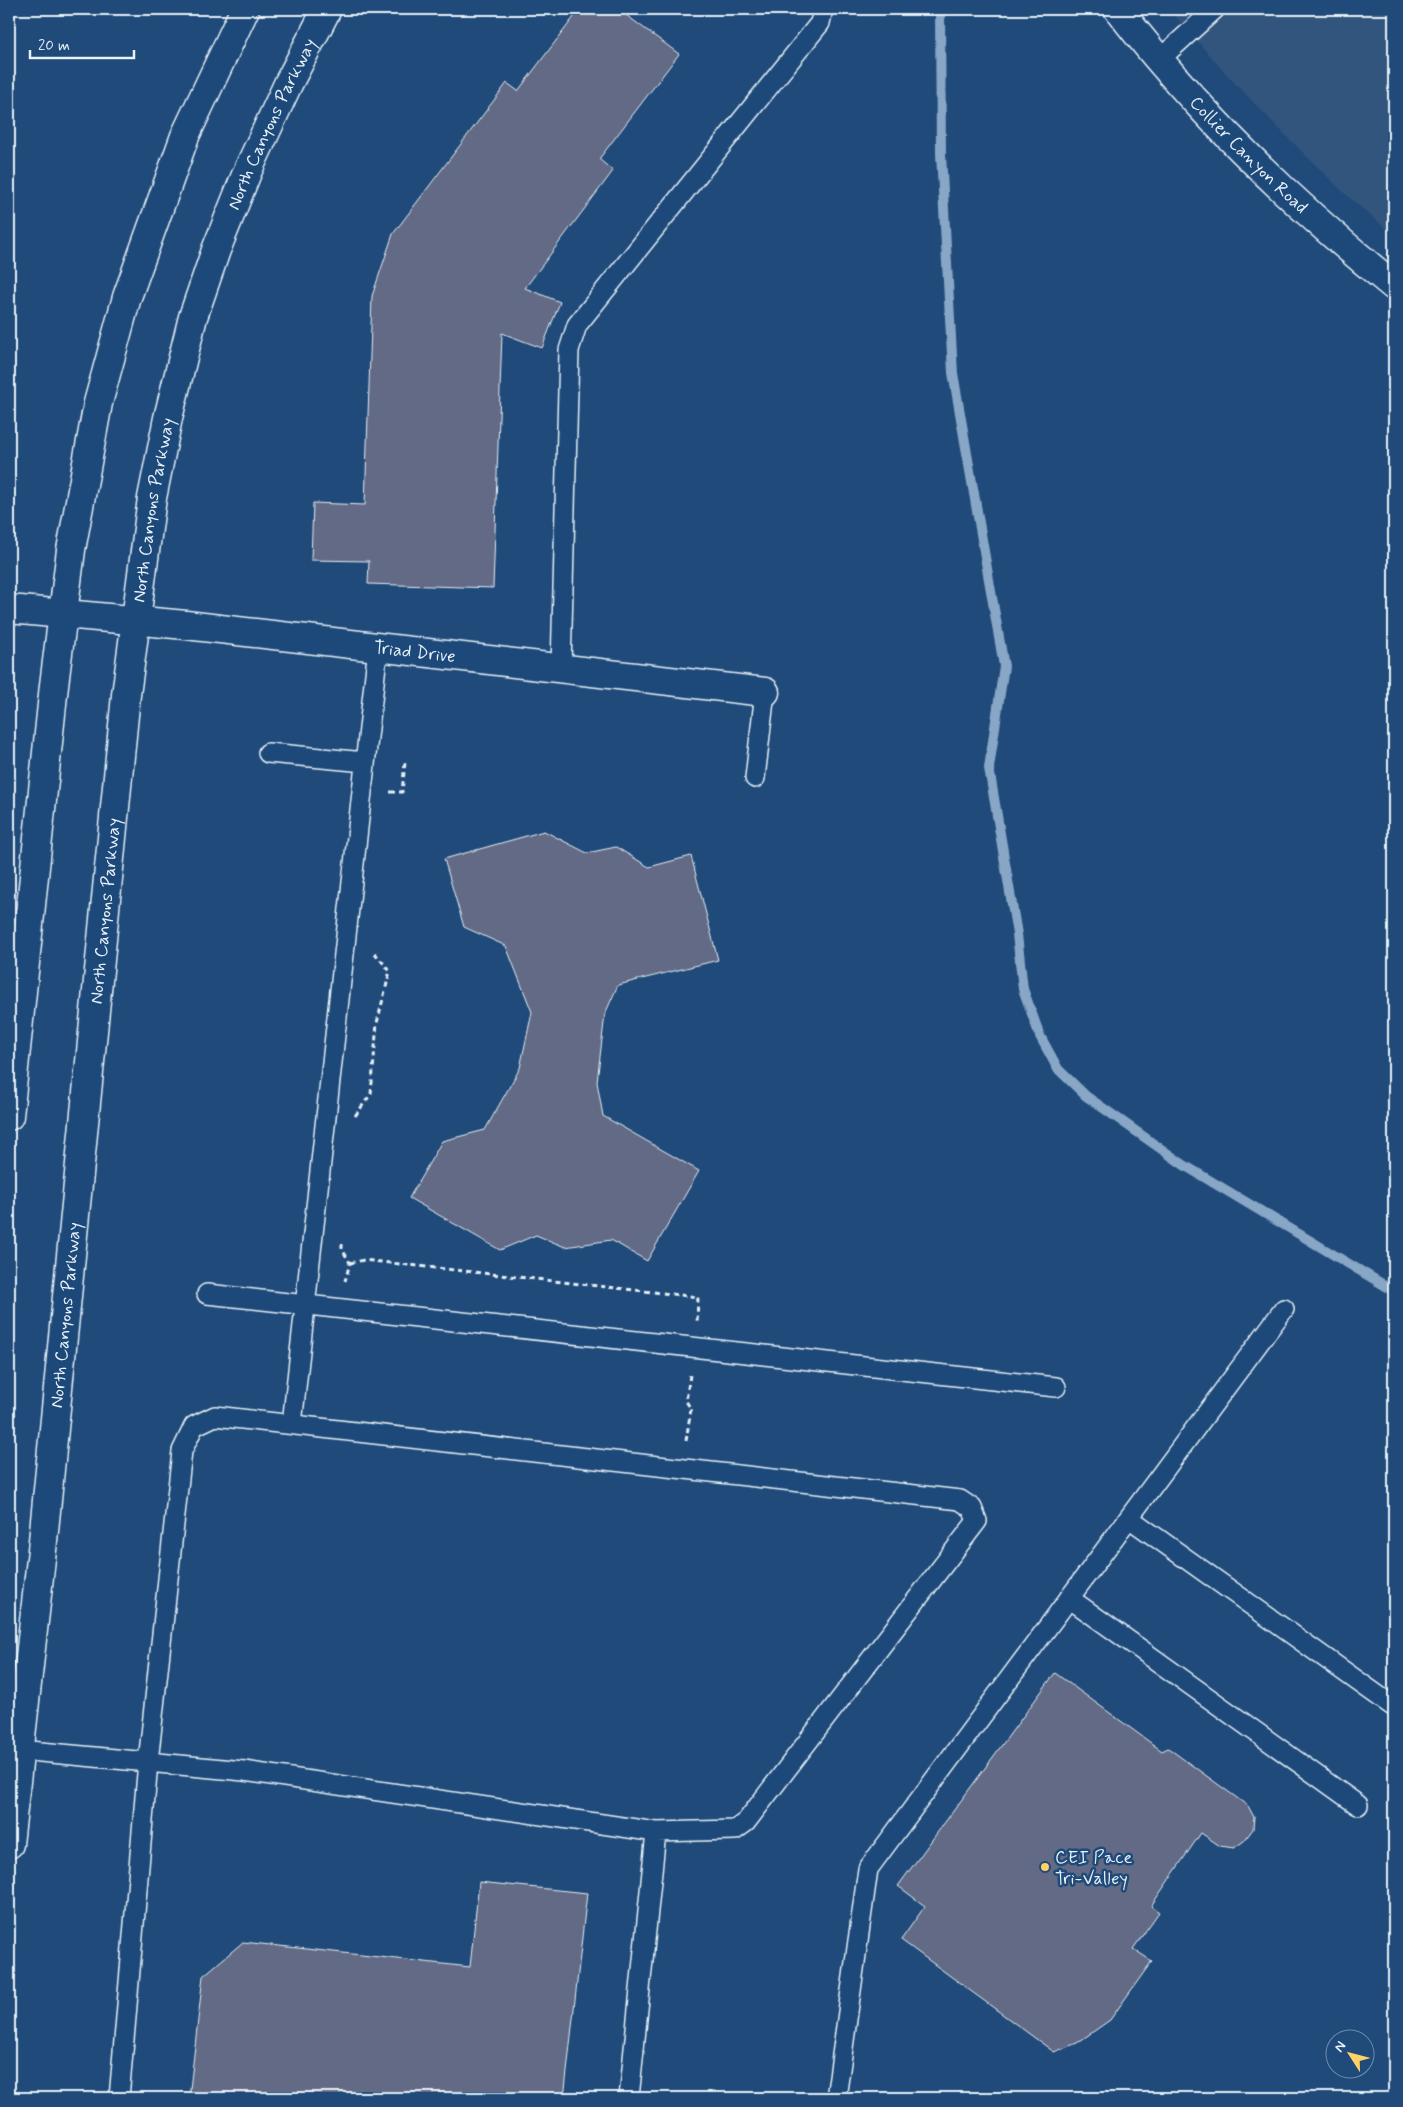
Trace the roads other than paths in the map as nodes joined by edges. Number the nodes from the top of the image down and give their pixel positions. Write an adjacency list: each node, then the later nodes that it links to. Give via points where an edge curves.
1 (245, 9): 9 (main road, via 185,136 128,297 98,403 75,522)
2 (327, 9): 10 (main road, North Canyons Parkway, via 248,170 193,317 152,498)
3 (823, 9): 12 (lane, via 820,23 577,325 569,350)
4 (1118, 9): 6 (main road, Collier Canyon Road)
5 (1215, 9): 6 (lane)
6 (1160, 58): 7 (main road, Collier Canyon Road, via 1198,103 1273,179)
7 (1394, 286)
8 (9, 609): 9 (main road, Triad Drive)
9 (63, 614): 10 (main road, Triad Drive); 17 (main road)
10 (137, 621): 11 (main road, Triad Drive); 26 (main road, North Canyons Parkway, via 126,695 44,1531)
11 (378, 647): 12 (main road, Triad Drive); 15 (lane)
12 (561, 668): 13 (main road, Triad Drive)
13 (766, 692): 16 (lane)
14 (268, 753): 15 (lane)
15 (365, 762): 19 (lane)
16 (755, 778)
17 (9, 1116)
18 (207, 1294): 19 (lane)
19 (305, 1305): 21 (lane); 22 (lane)
20 (1284, 1309): 23 (lane)
21 (1056, 1387)
22 (292, 1424): 27 (lane, via 215,1416 194,1426 182,1451); 29 (lane, via 960,1500 972,1508 977,1521 746,1822 735,1830)
23 (1129, 1518): 24 (lane); 25 (lane)
24 (1069, 1598): 28 (lane); 33 (lane, via 868,1870)
25 (1394, 1707)
26 (19, 1750): 27 (lane); 30 (main road, North Canyons Parkway)
27 (148, 1762): 29 (lane, via 244,1771); 31 (lane)
28 (1358, 1805)
29 (656, 1832): 32 (lane)
30 (9, 1844)
31 (119, 2098)
32 (629, 2098)
33 (836, 2098)

